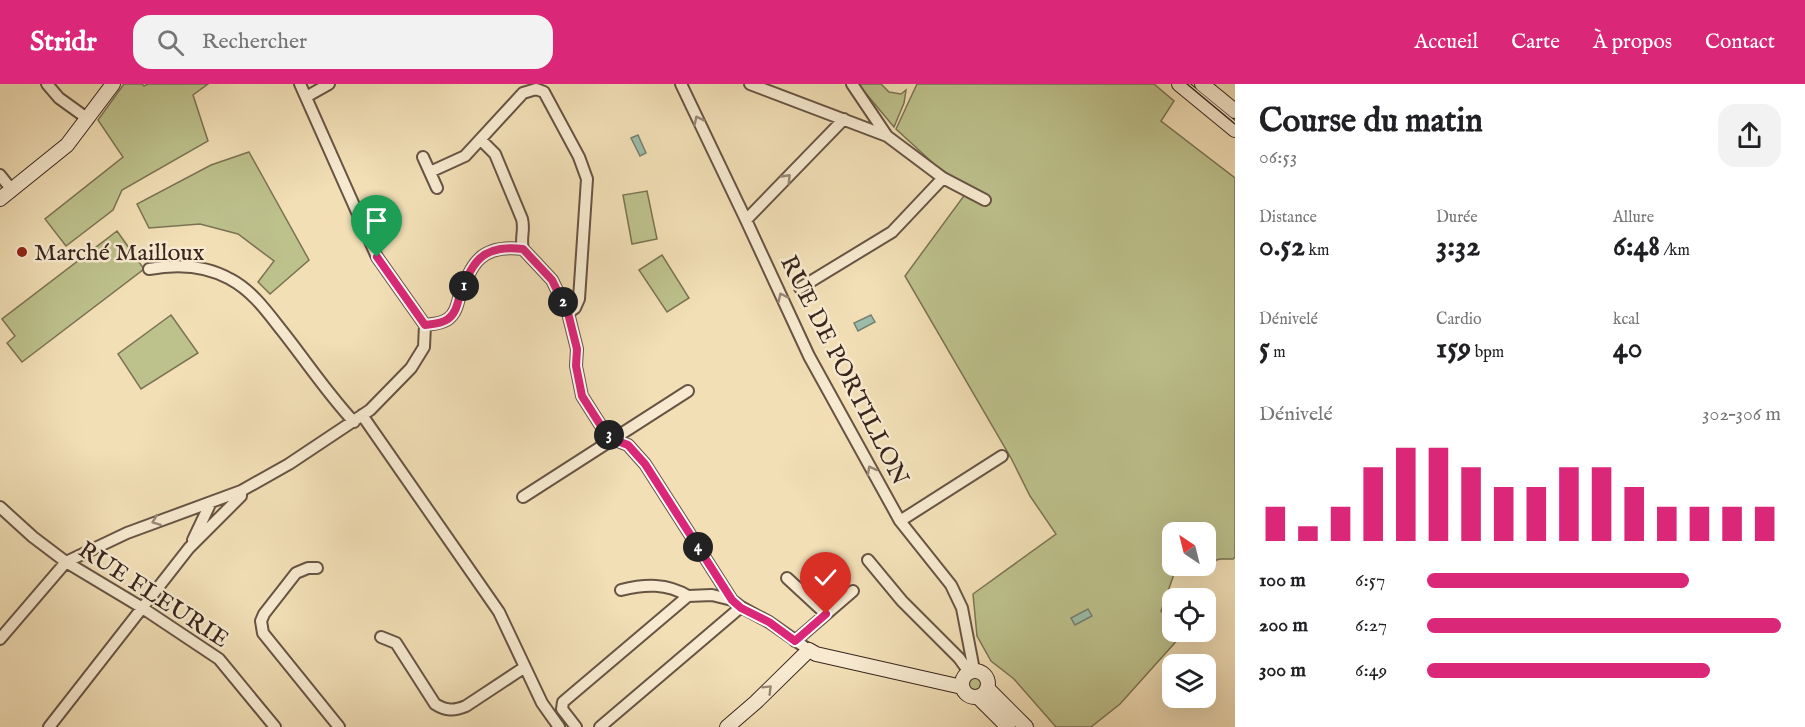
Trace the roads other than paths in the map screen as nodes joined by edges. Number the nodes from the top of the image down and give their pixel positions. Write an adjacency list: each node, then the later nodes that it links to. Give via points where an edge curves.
1 (47, 84): 12 (street)
2 (113, 84): 12 (street)
3 (300, 84): 10 (street)
4 (329, 84): 10 (street)
5 (681, 84): 25 (street, RUE DE PORTILLON, one-way to 5)
6 (750, 84): 13 (street)
7 (852, 84): 15 (street)
8 (1179, 84): 14 (street)
9 (1202, 84): 11 (street)
10 (306, 97): 30 (street, via 377,257)
11 (1235, 111)
12 (88, 119): 22 (street, via 67,145)
13 (844, 119): 15 (street); 25 (street, one-way to 13)
14 (1235, 130)
15 (887, 136): 20 (street)
16 (481, 140): 18 (street, via 465,156); 26 (street, via 493,149 522,219); 29 (street, via 523,93 536,89 544,92 579,157 587,179 579,299)
17 (423, 157): 18 (street)
18 (430, 172): 21 (street)
19 (0, 175): 22 (street)
20 (943, 178): 24 (street); 28 (street, via 897,229)
21 (437, 188)
22 (12, 190): 23 (street)
23 (0, 199)
24 (985, 200)
25 (746, 220): 39 (street, RUE DE PORTILLON, one-way to 25, via 809,356)
26 (523, 249): 29 (street, via 552,280); 30 (street, via 498,250 479,258 453,314 440,323)
27 (149, 269): 32 (street, via 177,265 230,278 266,310 324,387)
28 (800, 288)
29 (568, 313): 33 (street, via 577,349 580,393 596,420)
30 (425, 325): 32 (street, via 424,347 411,368)
31 (688, 392): 33 (street)
32 (358, 418): 35 (street); 55 (street, via 499,612)
33 (615, 440): 36 (street); 48 (street, via 628,445 645,464)
34 (1002, 456): 39 (street)
35 (241, 491): 37 (street); 40 (street, via 241,496)
36 (523, 497)
37 (211, 502): 40 (street); 42 (street, one-way to 42, via 126,533)
38 (0, 507): 42 (street, RUE FLEURIE)
39 (900, 521): 56 (street, RUE DE PORTILLON, via 942,572 962,608)
40 (189, 548): 49 (street)
41 (868, 560): 56 (street)
42 (66, 562): 49 (street, RUE FLEURIE); 52 (street)
43 (317, 568): 61 (street, via 296,573 264,614 261,627)
44 (787, 578): 50 (street)
45 (621, 590): 47 (street, via 657,585)
46 (853, 591): 50 (street)
47 (688, 596): 48 (street, via 712,595); 63 (street, via 563,702 562,709)
48 (736, 604): 53 (street); 64 (street)
49 (141, 607): 59 (street); 60 (street, RUE FLEURIE, via 219,659)
50 (826, 614): 53 (street)
51 (381, 637): 55 (street, via 396,643 435,704 444,710 466,706)
52 (0, 639)
53 (795, 641): 54 (street)
54 (809, 650): 57 (street); 65 (street, one-way to 54)
55 (525, 667): 62 (street)
56 (971, 671): 57 (street, via 962,680); 58 (street, via 986,676)
57 (962, 687): 58 (street, via 966,694)
58 (983, 693): 66 (street); 67 (street)
59 (49, 727)
60 (275, 727)
61 (339, 727)
62 (559, 727)
63 (576, 727)
64 (600, 727)
65 (727, 727)
66 (1008, 727)
67 (1026, 727)

